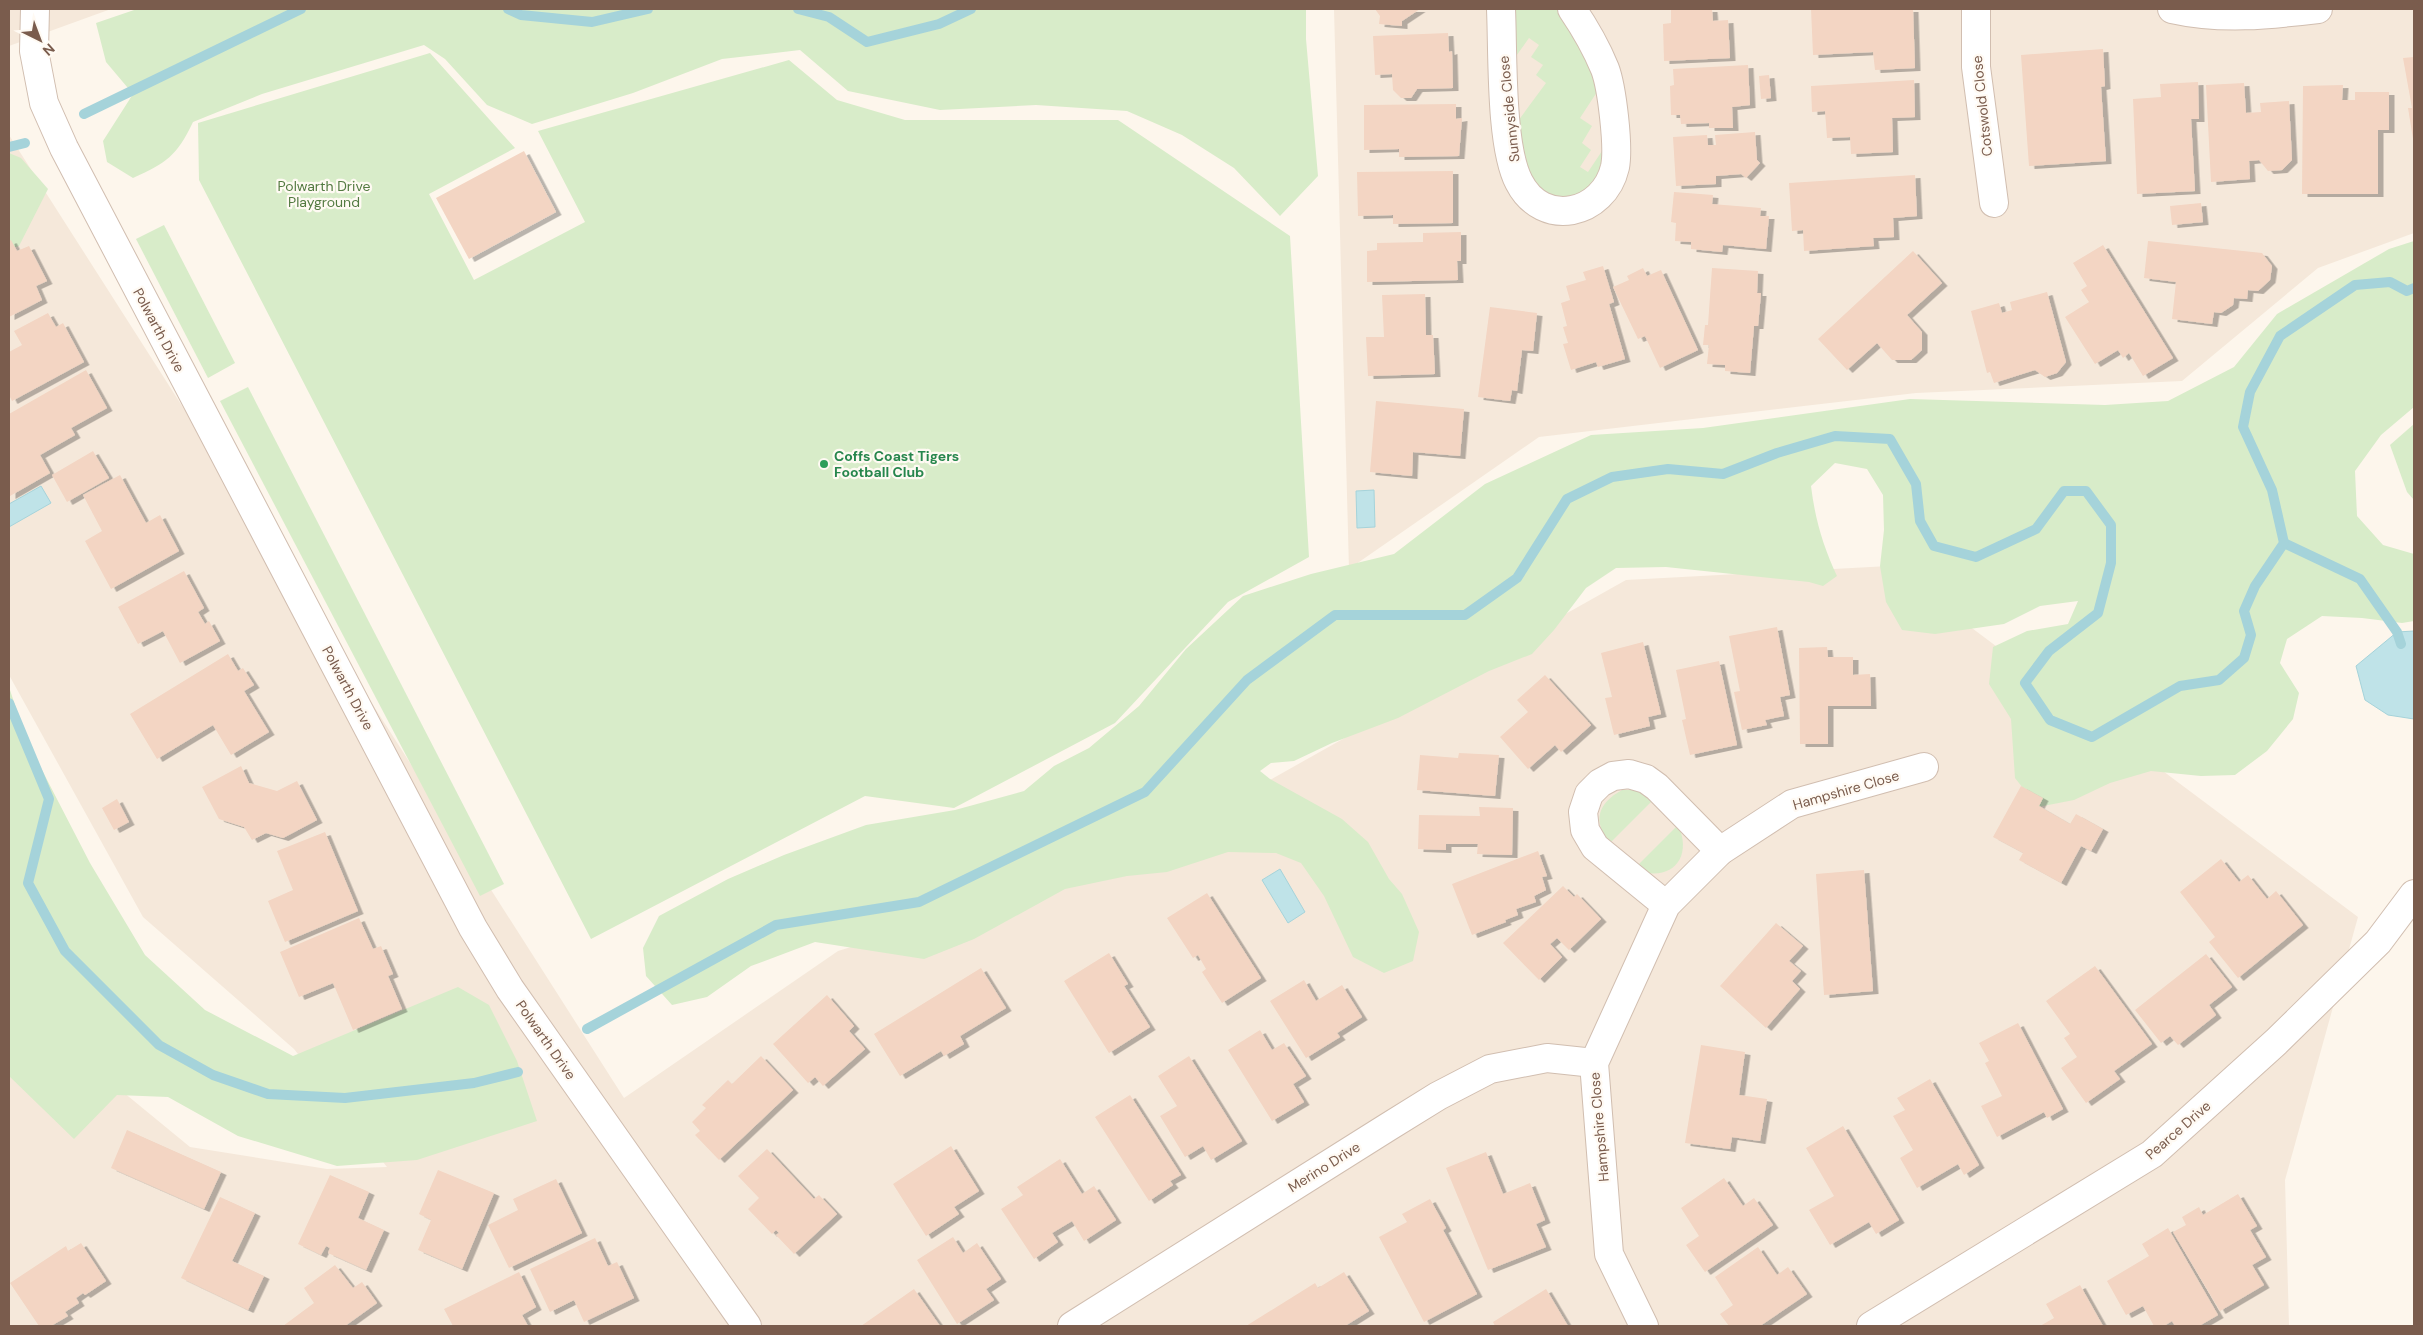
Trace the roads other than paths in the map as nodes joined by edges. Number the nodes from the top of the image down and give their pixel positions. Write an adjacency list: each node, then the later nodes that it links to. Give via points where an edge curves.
1 (35, 9): 13 (street, Polwarth Drive, via 34,51 44,103 64,148 473,928 510,989)
2 (1501, 9): 3 (street, Sunnyside Close, via 1506,108 1513,164 1519,183 1531,197 1544,207 1560,211 1577,210 1593,202 1605,190 1615,166 1615,130 1605,70)
3 (1572, 9)
4 (1976, 9): 7 (street, Cotswold Close, via 1976,67)
5 (2172, 9): 6 (street, via 2193,14 2250,17)
6 (2318, 9)
7 (1994, 203)
8 (1924, 768): 9 (street, Hampshire Close, via 1792,804)
9 (1720, 851): 11 (street, Hampshire Close); 11 (street, via 1646,778 1629,774 1614,776 1589,794 1583,812 1585,830 1594,847)
10 (2414, 894): 16 (street, Pearce Drive, via 2371,948 2276,1042 2152,1154)
11 (1666, 905): 12 (street, Hampshire Close)
12 (1594, 1063): 14 (street, Merino Drive, via 1547,1058 1490,1069 1438,1096); 15 (street, Hampshire Close, via 1609,1254)
13 (747, 1326)
14 (1072, 1326)
15 (1644, 1326)
16 (1871, 1326)

